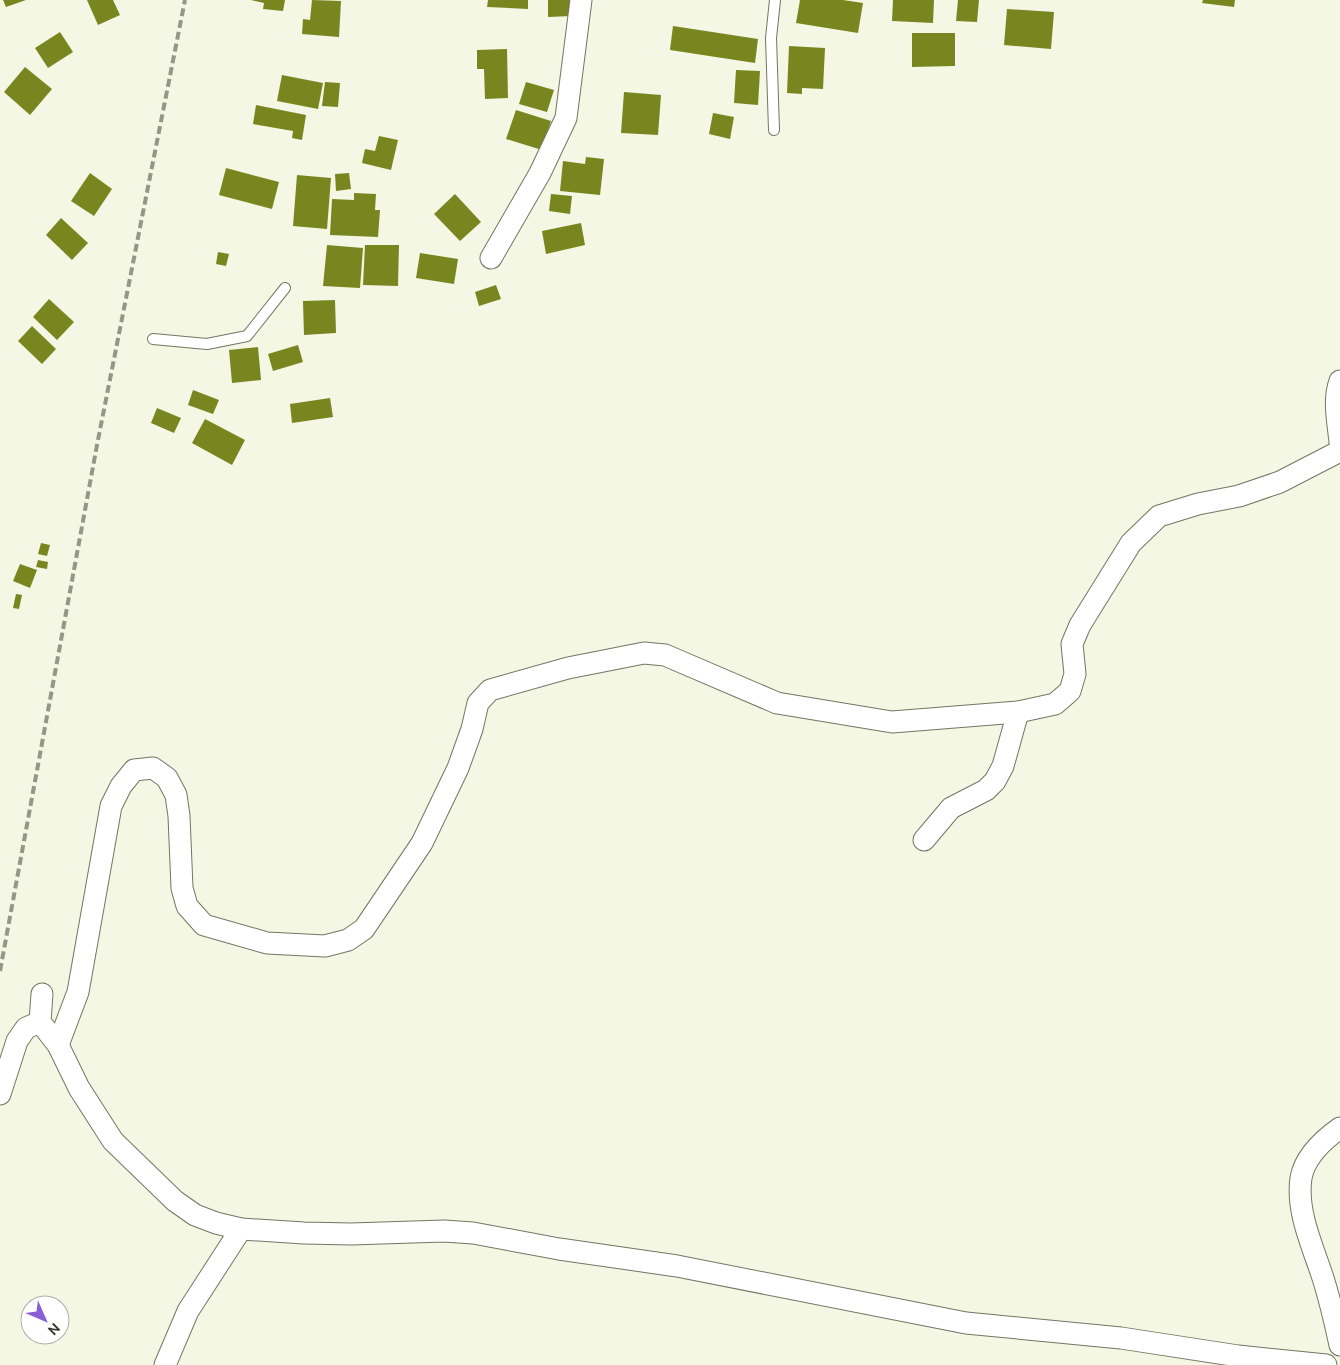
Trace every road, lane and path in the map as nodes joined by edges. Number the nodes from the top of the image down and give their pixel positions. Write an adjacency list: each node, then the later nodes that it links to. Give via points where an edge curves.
1 (580, 0): 4 (street, via 566,118 540,173)
2 (775, 0): 3 (lane, via 771,38)
3 (774, 130)
4 (492, 258)
5 (285, 288): 6 (lane, via 247,336 207,344)
6 (153, 339)
7 (1340, 380): 8 (street, via 1336,406)
8 (1340, 442)
9 (1340, 451): 10 (street, via 1280,482 1159,516 1131,543 1080,625 1072,644 1075,674 1070,691 1055,704)
10 (1018, 712): 11 (street, via 1003,766 995,781 986,790 951,808); 14 (street, via 892,722 860,717 777,702 665,655 644,653 568,668 490,690 478,703 458,768 422,843 364,929 348,940 325,946 267,943 204,925 187,906 182,888 176,795 167,778 153,768 134,770 121,786 112,806 78,992)
11 (924, 840)
12 (42, 994): 13 (street)
13 (40, 1022): 14 (street); 15 (street, via 26,1028 17,1041)
14 (58, 1045): 17 (street, via 100,1124 133,1162 195,1215)
15 (0, 1094)
16 (1340, 1128): 18 (street, via 1310,1156 1301,1177 1301,1199 1307,1232 1331,1304)
17 (241, 1229): 19 (street, via 188,1311); 20 (street, via 341,1234 473,1233 677,1266 966,1323 1121,1338 1238,1356)
18 (1340, 1345)
19 (165, 1365)
20 (1326, 1365)

